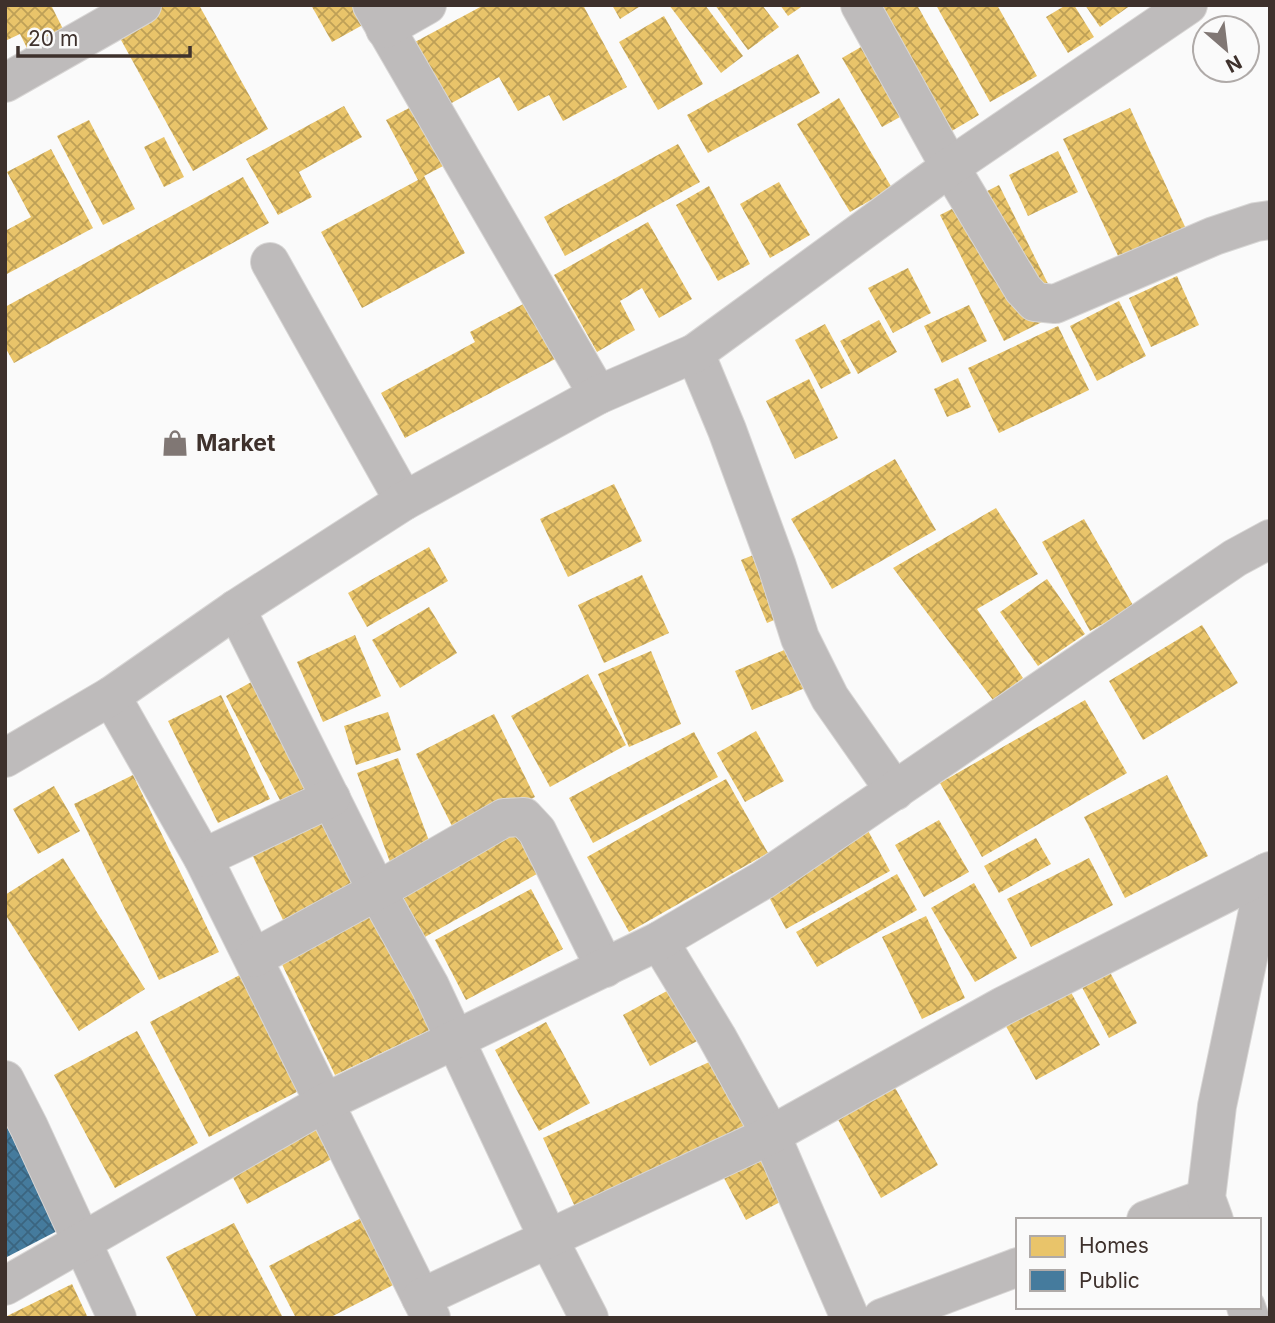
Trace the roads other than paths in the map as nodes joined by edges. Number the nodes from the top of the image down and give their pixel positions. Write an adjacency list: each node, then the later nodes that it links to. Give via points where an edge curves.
1 (142, 5): 6 (street)
2 (427, 5): 5 (street)
3 (860, 5): 7 (street)
4 (1188, 5): 7 (street)
5 (379, 17): 11 (street)
6 (5, 83)
7 (950, 167): 8 (street, via 1035,302 1055,304 1214,236); 10 (street)
8 (1270, 220)
9 (270, 262): 12 (street)
10 (695, 353): 11 (street); 17 (street, via 732,442 800,638 830,698)
11 (598, 395): 12 (street)
12 (404, 501): 14 (street)
13 (1270, 539): 17 (street, via 1235,558)
14 (236, 609): 15 (street); 18 (street)
15 (111, 696): 16 (street); 19 (street)
16 (5, 758)
17 (895, 792): 22 (street, via 763,880)
18 (331, 798): 19 (street); 21 (street)
19 (203, 858): 23 (street)
20 (1268, 872): 28 (street, via 1003,1006); 29 (street, via 1217,1106)
21 (377, 891): 23 (street); 24 (street, via 504,818 524,817 537,831); 25 (street)
22 (659, 941): 24 (street); 28 (street)
23 (254, 958): 27 (street)
24 (605, 968): 25 (street)
25 (456, 1040): 27 (street); 31 (street)
26 (5, 1080): 32 (street)
27 (324, 1103): 32 (street); 35 (street)
28 (771, 1135): 31 (street); 38 (street)
29 (1210, 1209): 30 (street)
30 (1158, 1218)
31 (549, 1240): 35 (street); 37 (street)
32 (82, 1241): 34 (street); 36 (street)
33 (1016, 1268): 39 (street)
34 (5, 1286)
35 (426, 1308)
36 (117, 1318)
37 (589, 1318)
38 (850, 1318)
39 (882, 1318)

